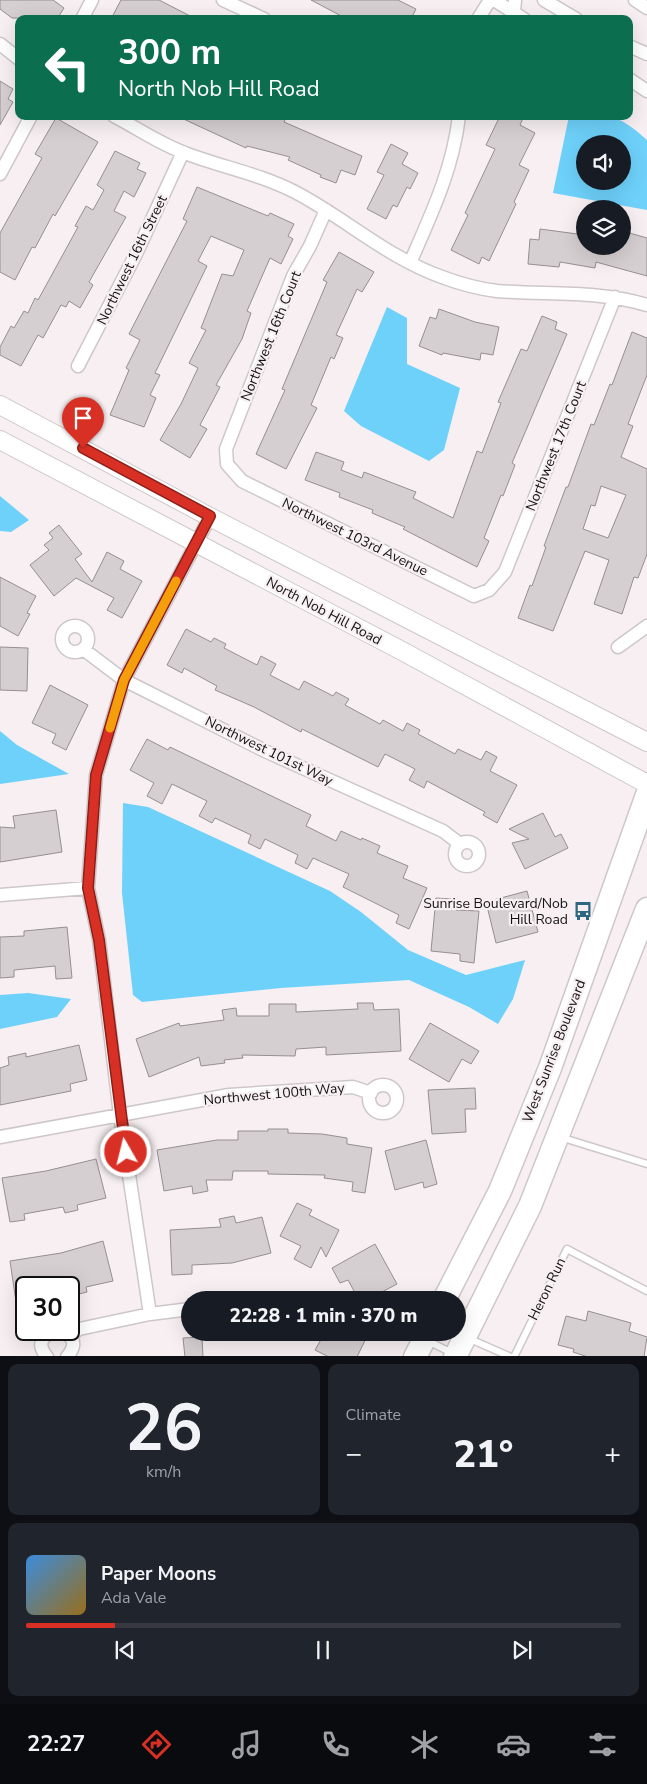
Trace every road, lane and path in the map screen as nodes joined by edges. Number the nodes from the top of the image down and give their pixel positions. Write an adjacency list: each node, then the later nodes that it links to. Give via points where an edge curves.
1 (92, 0): 9 (street)
2 (223, 0): 10 (street)
3 (490, 0): 11 (street)
4 (494, 0): 8 (street)
5 (544, 0): 12 (street)
6 (634, 0): 7 (street)
7 (647, 8)
8 (516, 13)
9 (84, 15)
10 (255, 15)
11 (481, 15)
12 (569, 15)
13 (0, 44): 16 (street)
14 (633, 48): 15 (street)
15 (647, 54)
16 (15, 56)
17 (633, 82): 18 (street)
18 (647, 91)
19 (28, 120): 25 (street)
20 (122, 120): 24 (street)
21 (452, 120): 23 (street)
22 (459, 120): 23 (street)
23 (456, 143): 27 (street, via 444,186)
24 (183, 152): 26 (street, via 286,188); 30 (street, Northwest 16th Street, via 136,254)
25 (0, 174)
26 (326, 210): 27 (street); 33 (street, Northwest 16th Court, via 293,276 226,449)
27 (410, 263): 28 (street, via 442,277 496,291)
28 (615, 297): 29 (street); 36 (street, Northwest 17th Court, via 506,572)
29 (647, 305)
30 (78, 366)
31 (0, 405): 34 (main road)
32 (0, 440): 35 (main road, North Nob Hill Road)
33 (227, 464): 36 (street, Northwest 103rd Avenue, via 242,481 474,596)
34 (210, 516): 35 (street); 41 (main road)
35 (196, 543): 40 (street); 42 (main road, North Nob Hill Road)
36 (489, 590)
37 (647, 626): 38 (street)
38 (618, 648)
39 (83, 649): 40 (street, Northwest 101st Way)
40 (124, 680): 44 (street, Northwest 101st Way, via 265,751 442,831); 45 (street, via 96,775)
41 (647, 742)
42 (647, 784)
43 (647, 795): 53 (highway, West Sunrise Boulevard, via 550,1068 500,1191)
44 (460, 844)
45 (88, 888): 46 (street); 49 (street, via 99,940)
46 (0, 895)
47 (647, 909): 50 (highway)
48 (371, 1093): 49 (street, Northwest 100th Way, via 353,1087 228,1095)
49 (120, 1116): 51 (street, Northwest 100th Way); 56 (street)
50 (558, 1136): 52 (lane); 61 (highway, via 530,1206)
51 (0, 1137)
52 (647, 1164)
53 (449, 1291)
54 (647, 1292): 64 (lane, Heron Run, via 567,1249)
55 (181, 1310): 56 (street)
56 (150, 1314): 57 (street)
57 (80, 1329)
58 (45, 1341): 62 (street, via 43,1347)
59 (71, 1341): 63 (street)
60 (422, 1343): 61 (lane)
61 (458, 1348): 64 (lane)
62 (47, 1356)
63 (67, 1356)
64 (513, 1356)

